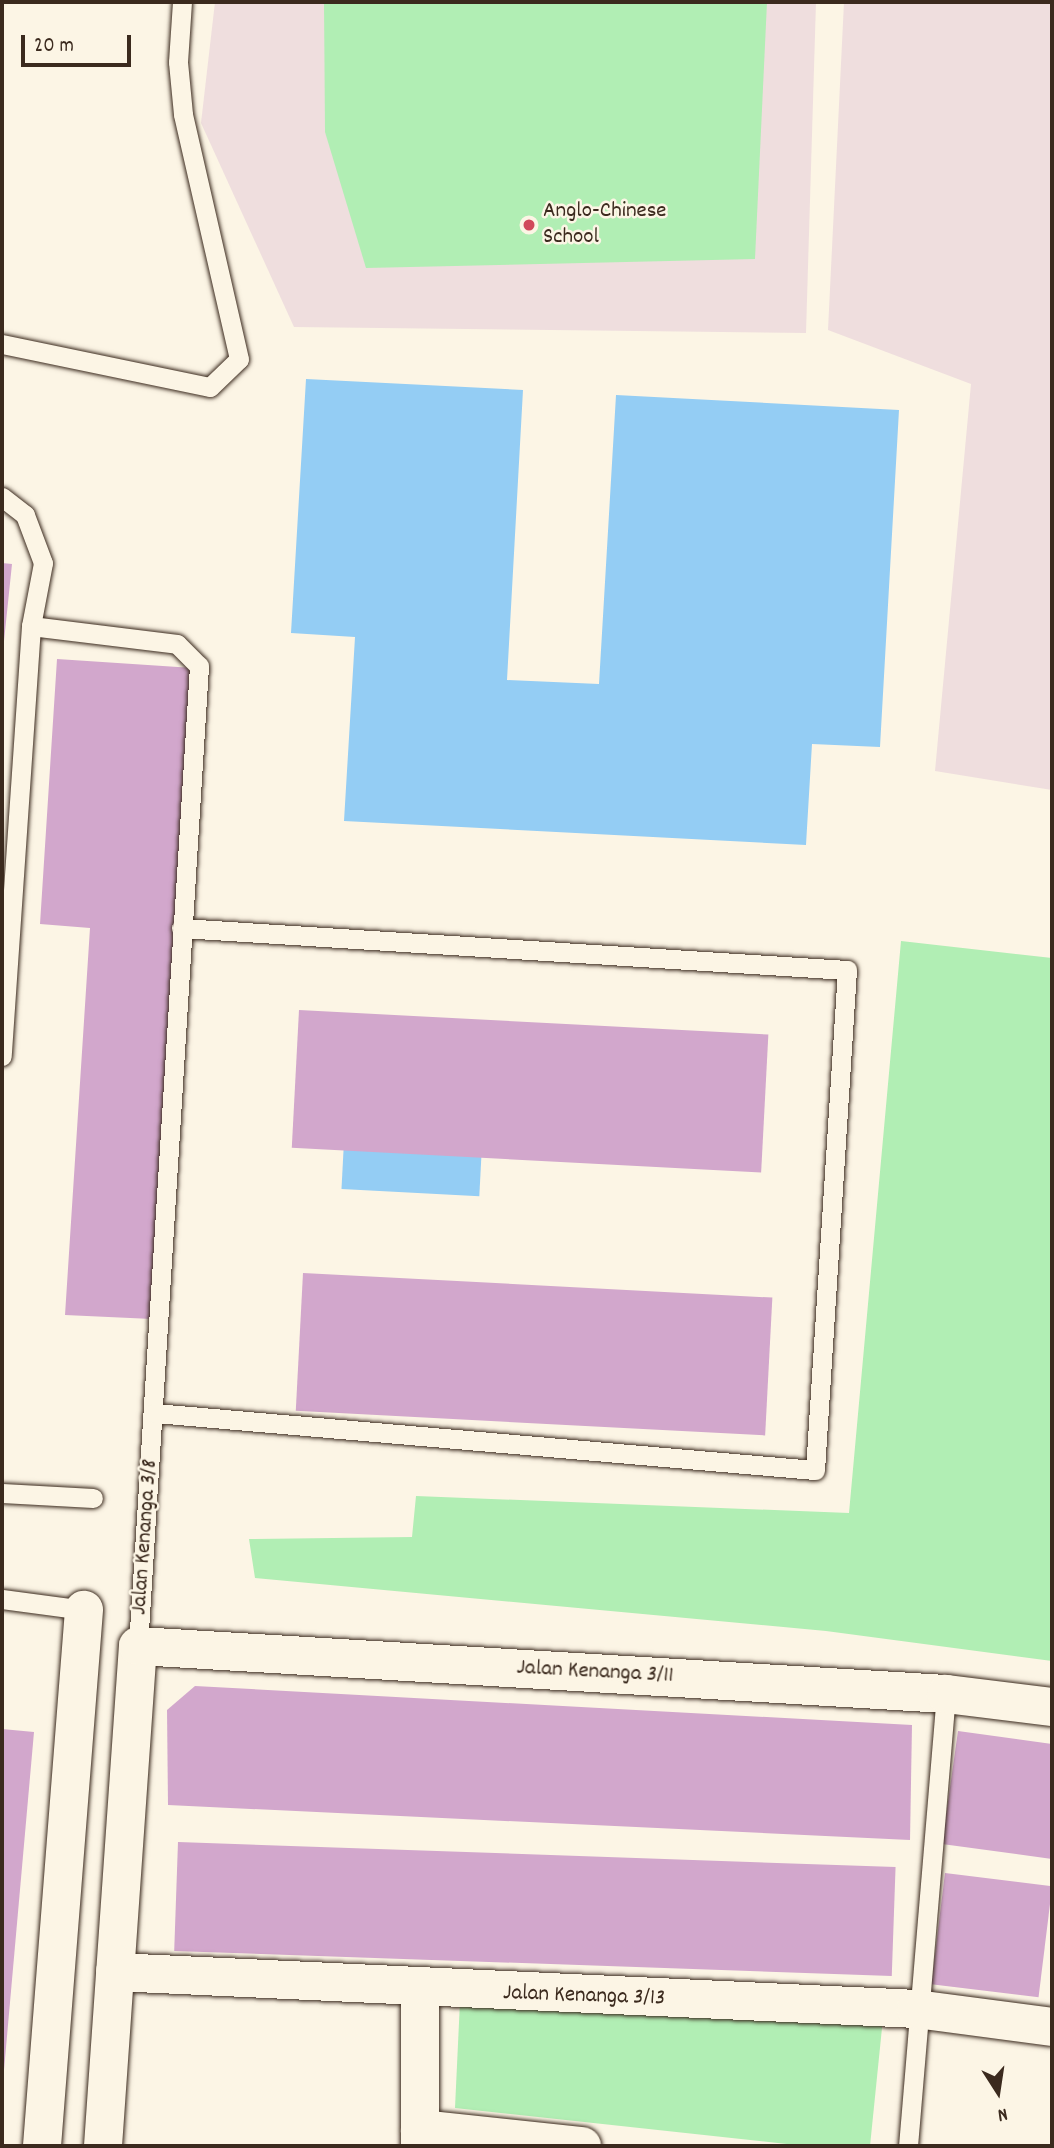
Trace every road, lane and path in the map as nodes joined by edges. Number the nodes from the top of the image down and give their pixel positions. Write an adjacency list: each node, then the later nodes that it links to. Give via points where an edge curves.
1 (182, 2): 2 (lane, via 183,114 239,359 210,387)
2 (2, 344)
3 (2, 497): 4 (lane, via 25,514 43,563)
4 (31, 626): 5 (lane, Jalan Kenanga 3/8, via 177,644 199,666); 6 (lane)
5 (181, 928): 8 (lane, Jalan Kenanga 3/8); 8 (lane, via 848,971 815,1470)
6 (5, 979): 7 (lane)
7 (2, 1056)
8 (155, 1412): 13 (lane, Jalan Kenanga 3/8)
9 (2, 1493): 10 (lane)
10 (93, 1498)
11 (2, 1599): 12 (lane)
12 (84, 1610): 21 (street)
13 (138, 1646): 14 (street, Jalan Kenanga 3/11); 16 (street, Jalan Kenanga 3/8)
14 (946, 1693): 15 (street, Jalan Kenanga 3/11); 18 (lane)
15 (1052, 1707)
16 (115, 1972): 17 (street, Jalan Kenanga 3/13); 22 (street, Jalan Kenanga 3/8)
17 (420, 1991): 18 (street, Jalan Kenanga 3/13); 20 (street)
18 (916, 2009): 19 (street, Jalan Kenanga 3/13); 24 (lane)
19 (1052, 2027)
20 (420, 2138): 23 (street)
21 (42, 2146)
22 (103, 2146)
23 (582, 2146)
24 (908, 2146)

